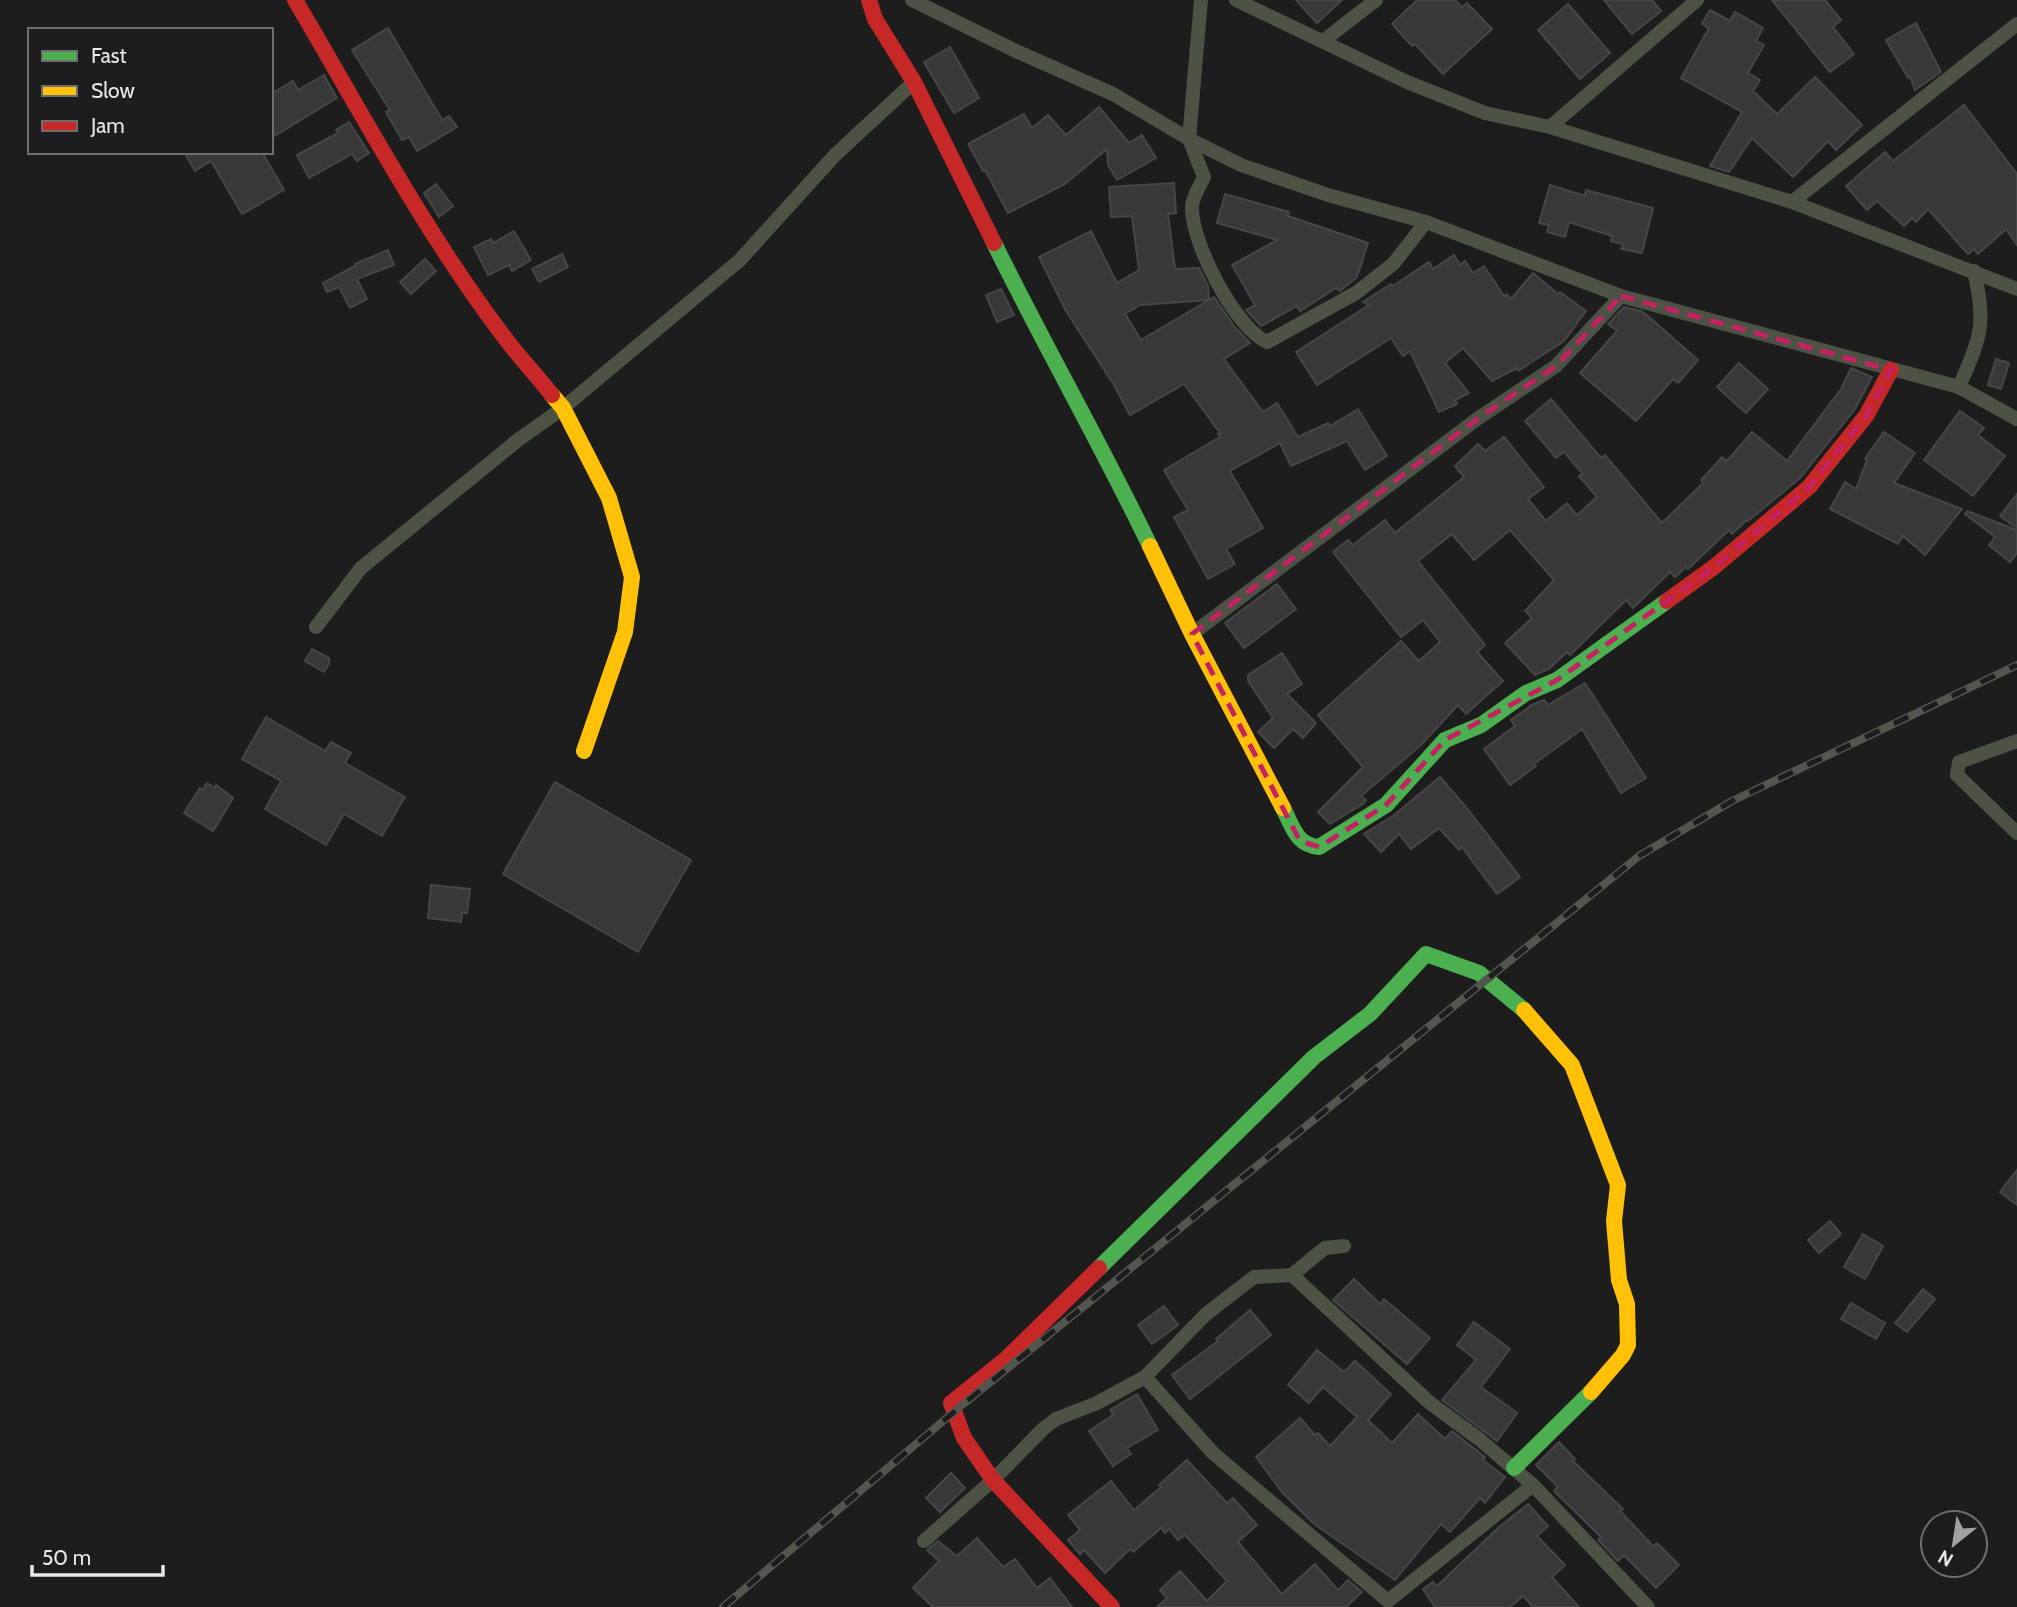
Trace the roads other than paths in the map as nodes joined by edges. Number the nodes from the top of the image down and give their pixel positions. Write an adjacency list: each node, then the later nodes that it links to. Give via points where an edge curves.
1 (295, 0): 20 (street, via 464,279 508,342)
2 (869, 0): 10 (street, via 875,19)
3 (912, 0): 12 (street, via 1114,94)
4 (1200, 0): 12 (street)
5 (1236, 0): 9 (street)
6 (1376, 0): 9 (street)
7 (1697, 0): 11 (street)
8 (2017, 24): 13 (street)
9 (1323, 41): 11 (street, via 1485,113)
10 (914, 82): 20 (street, via 835,155 740,260); 23 (street, via 1124,491)
11 (1550, 127): 13 (street)
12 (1189, 139): 14 (street, via 1241,165); 14 (street, via 1204,177 1191,205 1199,247 1242,321 1267,342 1356,293 1393,264)
13 (1792, 202): 15 (street)
14 (1426, 222): 17 (street)
15 (1974, 271): 16 (street); 19 (street, via 1982,314 1980,333)
16 (2017, 289)
17 (1621, 296): 18 (street); 23 (street, via 1556,366 1477,419)
18 (1891, 370): 19 (street); 23 (street, via 1866,415 1809,487 1714,567 1557,680 1446,740 1387,805 1319,847 1300,841)
19 (1959, 387): 21 (street)
20 (564, 408): 22 (street, via 361,568); 25 (street, via 609,498 632,577 625,632)
21 (2017, 419)
22 (316, 627)
23 (1192, 634)
24 (2017, 741): 26 (street, via 1956,767 1957,775)
25 (584, 751)
26 (2017, 833)
27 (1344, 1246): 28 (street, via 1325,1248)
28 (1292, 1275): 29 (street, via 1254,1277 1205,1315); 30 (street, via 1430,1403)
29 (1145, 1377): 31 (street, via 1056,1419); 34 (street, via 1213,1453)
30 (1514, 1468): 31 (street, via 1589,1394 1628,1345 1627,1304 1619,1280 1614,1221 1618,1185 1572,1065 1517,1002 1479,973 1426,954 1370,1014 1314,1057 1006,1359 951,1404 964,1438); 32 (street)
31 (993, 1480): 33 (street); 35 (street)
32 (1532, 1485): 34 (street); 36 (street)
33 (925, 1541)
34 (1392, 1605)
35 (1112, 1607)
36 (1648, 1607)

